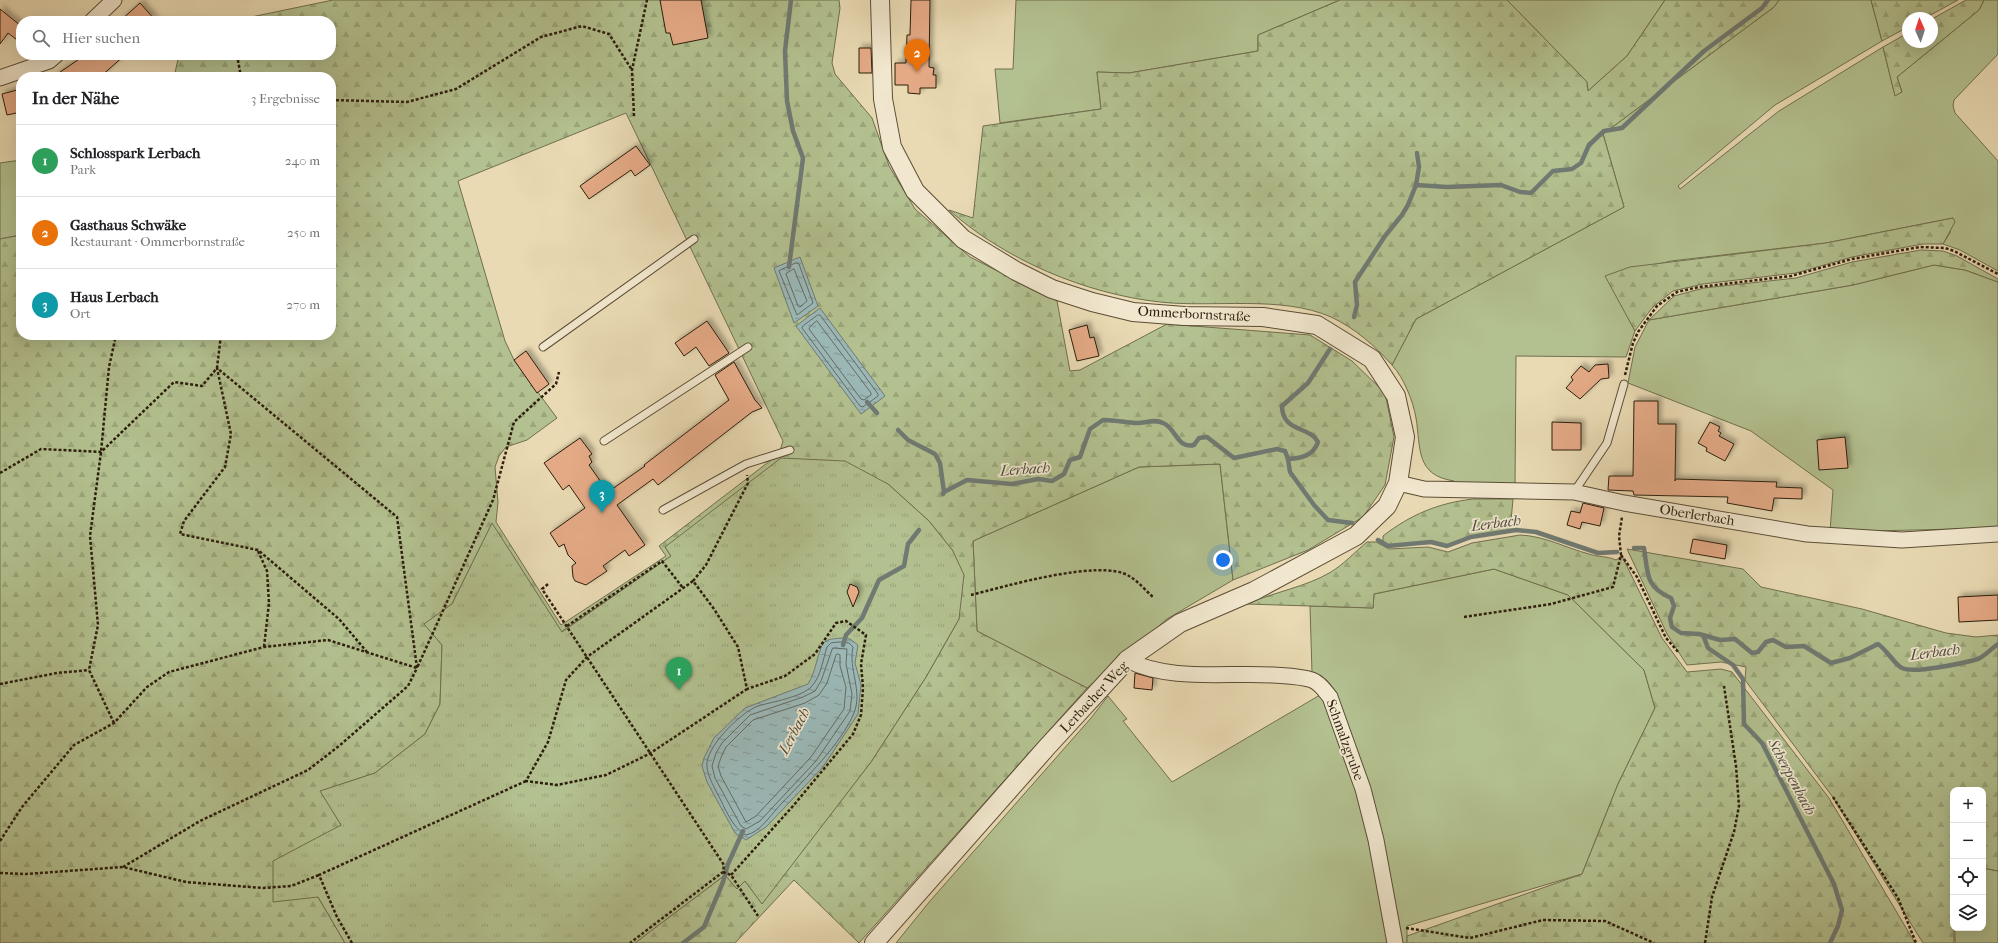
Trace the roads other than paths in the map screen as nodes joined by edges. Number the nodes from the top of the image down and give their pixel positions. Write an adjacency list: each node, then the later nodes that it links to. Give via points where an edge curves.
1 (114, 0): 3 (street)
2 (880, 0): 14 (street, Ommerbornstraße, via 883,99 892,147 915,190 963,240 1052,289 1133,312 1184,316 1262,317 1317,325 1372,359 1396,396 1405,437)
3 (97, 16)
4 (50, 60): 6 (street)
5 (16, 72): 7 (street)
6 (17, 72)
7 (0, 78)
8 (694, 239): 9 (lane)
9 (543, 347)
10 (748, 347): 12 (lane)
11 (1624, 384): 15 (lane, via 1607,443)
12 (604, 441)
13 (790, 450): 16 (lane, via 746,464)
14 (1398, 483): 15 (street, Oberlerbach, via 1432,490); 18 (street, Lerbacher Weg, via 1387,506 1356,536 1254,591 1180,623)
15 (1574, 492): 17 (street, Oberlerbach, via 1807,534 1902,540)
16 (663, 510)
17 (1998, 534)
18 (1127, 660): 19 (street, Lerbacher Weg); 20 (street, Schmalzgrube, via 1136,665 1170,672 1297,677 1314,681 1323,689 1330,697 1363,789 1376,840)
19 (874, 943)
20 (1396, 943)

